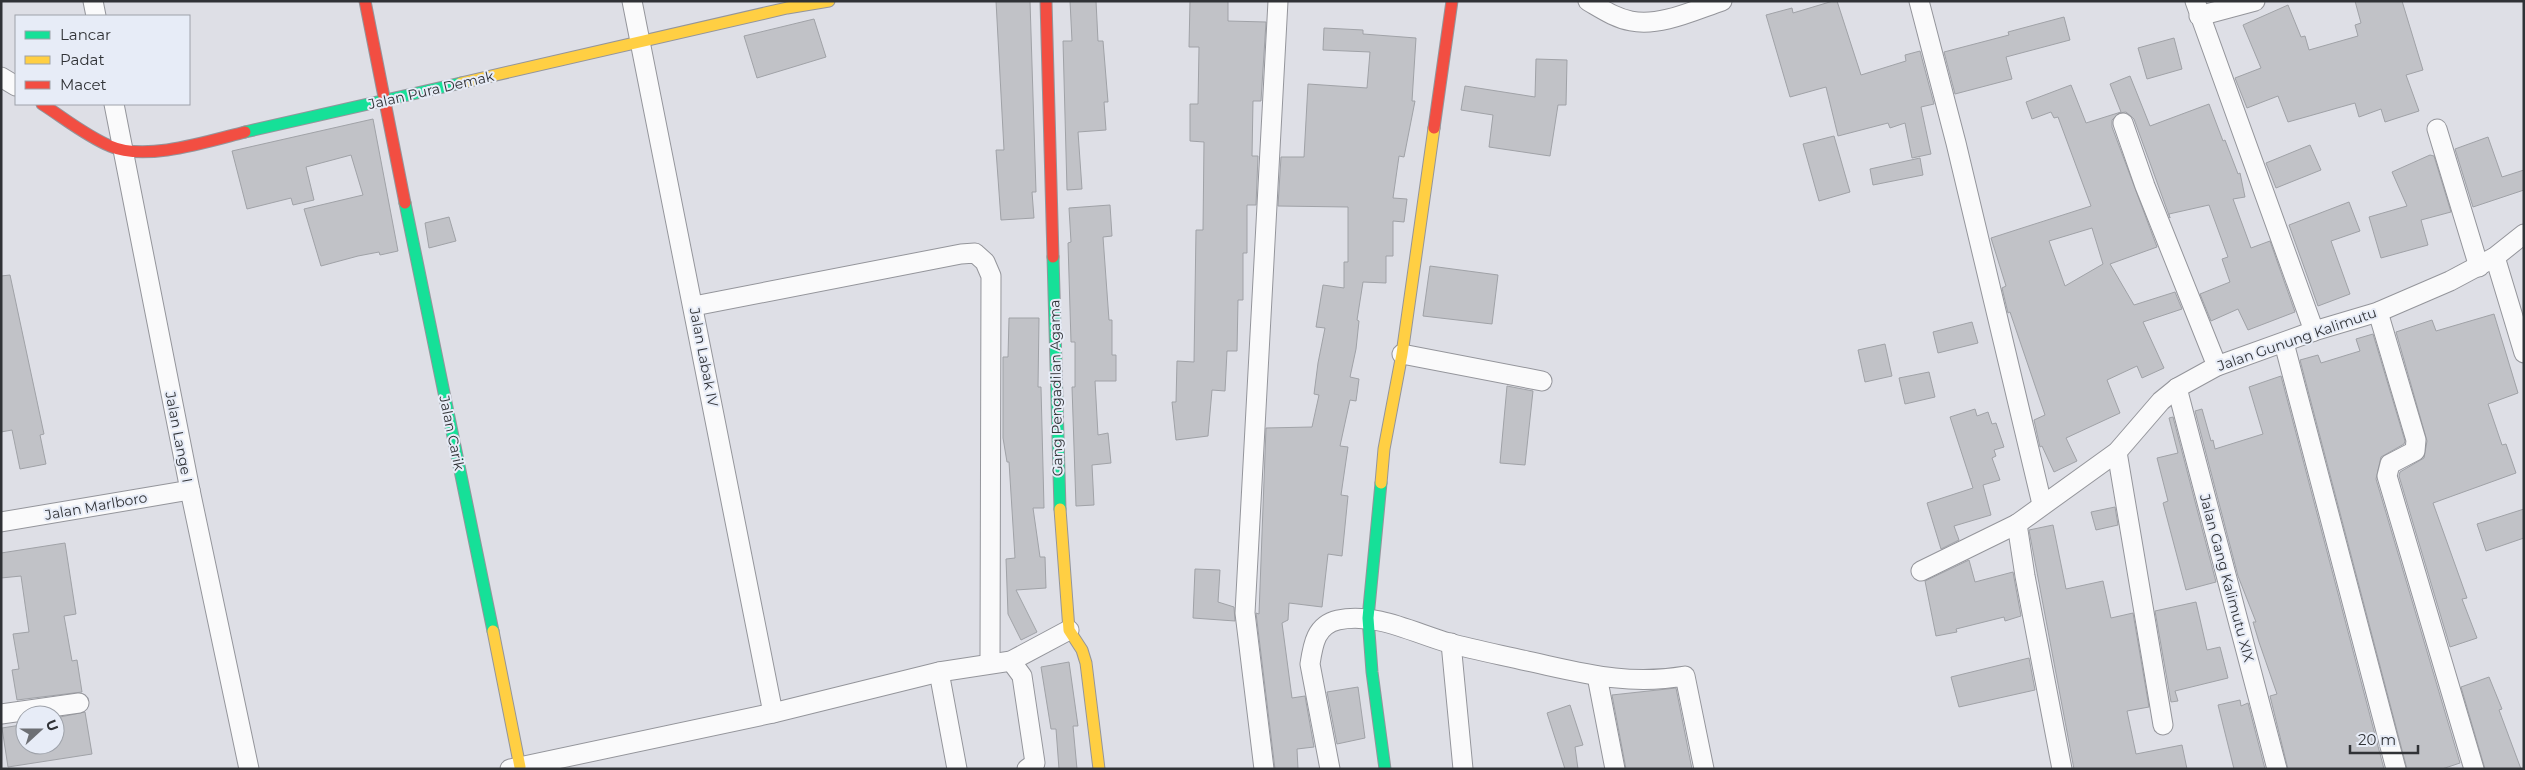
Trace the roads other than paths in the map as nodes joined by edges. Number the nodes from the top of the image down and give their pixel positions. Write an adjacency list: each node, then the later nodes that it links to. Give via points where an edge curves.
1 (92, 1): 13 (street)
2 (365, 1): 17 (street, Jalan Carik)
3 (632, 1): 14 (street, Jalan Labak IV)
4 (829, 1): 14 (street, Jalan Pura Demak)
5 (1046, 1): 42 (street, Gang Pengadilan Agama, via 1058,473)
6 (1278, 1): 57 (street, via 1245,613)
7 (1452, 1): 30 (street)
8 (1588, 1): 9 (street, via 1632,22 1655,22)
9 (1722, 1)
10 (1919, 1): 37 (street)
11 (2255, 1): 12 (street)
12 (2197, 9): 28 (street)
13 (96, 15)
14 (640, 42): 17 (street, Jalan Pura Demak); 26 (street, Jalan Labak IV)
15 (1, 77): 16 (street)
16 (15, 85)
17 (386, 100): 22 (street, Jalan Pura Demak, via 176,148 136,152); 52 (street, Jalan Carik, via 422,294 466,497)
18 (44, 105): 22 (street, Jalan Pura Demak, via 111,147)
19 (114, 105): 22 (street, Jalan Lange I)
20 (2123, 122): 32 (street)
21 (2437, 129): 25 (street)
22 (124, 149): 36 (street, Jalan Lange I)
23 (2524, 234): 24 (street, Jalan Gunung Kalimutu)
24 (2495, 257): 25 (street, Jalan Gunung Kalimutu); 31 (street)
25 (2479, 267): 27 (street, Jalan Gunung Kalimutu)
26 (694, 306): 45 (street, via 960,254 975,253 985,262 991,276); 49 (street, Jalan Labak IV)
27 (2378, 312): 28 (street, Jalan Gunung Kalimutu); 66 (street, via 2416,440 2415,451 2390,464 2387,476)
28 (2314, 331): 29 (street, Jalan Gunung Kalimutu)
29 (2284, 343): 32 (street, Jalan Gunung Kalimutu); 65 (street)
30 (1402, 354): 33 (street); 41 (street, via 1384,449)
31 (2524, 354)
32 (2217, 366): 34 (street, Jalan Gunung Kalimutu)
33 (1542, 381)
34 (2177, 388): 35 (street, Jalan Gunung Kalimutu, via 2161,401); 64 (street, Jalan Gang Kalimutu XIX)
35 (2117, 452): 37 (street, Jalan Gunung Kalimutu); 51 (street)
36 (190, 490): 38 (street, Jalan Marlboro); 53 (street, Jalan Lange I)
37 (2042, 504): 39 (street, Jalan Gunung Kalimutu)
38 (1, 522)
39 (2017, 524): 40 (street, Jalan Gunung Kalimutu); 63 (street)
40 (1921, 571)
41 (1368, 618): 43 (street); 58 (street, via 1338,620 1326,625 1318,632 1312,647 1310,664); 59 (street)
42 (1069, 630): 44 (street); 56 (street, Gang Pengadilan Agama, via 1086,663)
43 (1451, 643): 47 (street); 60 (street)
44 (1011, 661): 45 (street); 55 (street, via 1022,676 1035,763)
45 (990, 662): 46 (street)
46 (939, 672): 49 (street); 54 (street)
47 (1597, 676): 61 (street); 62 (street, via 1636,681 1685,676)
48 (79, 703): 50 (street)
49 (773, 713): 52 (street)
50 (1, 714)
51 (2163, 725)
52 (515, 768)
53 (249, 769)
54 (957, 769)
55 (1027, 769)
56 (1099, 769)
57 (1264, 769)
58 (1330, 769)
59 (1385, 769)
60 (1463, 769)
61 (1615, 769)
62 (1704, 769)
63 (2062, 769)
64 (2277, 769)
65 (2396, 769)
66 (2474, 769)

